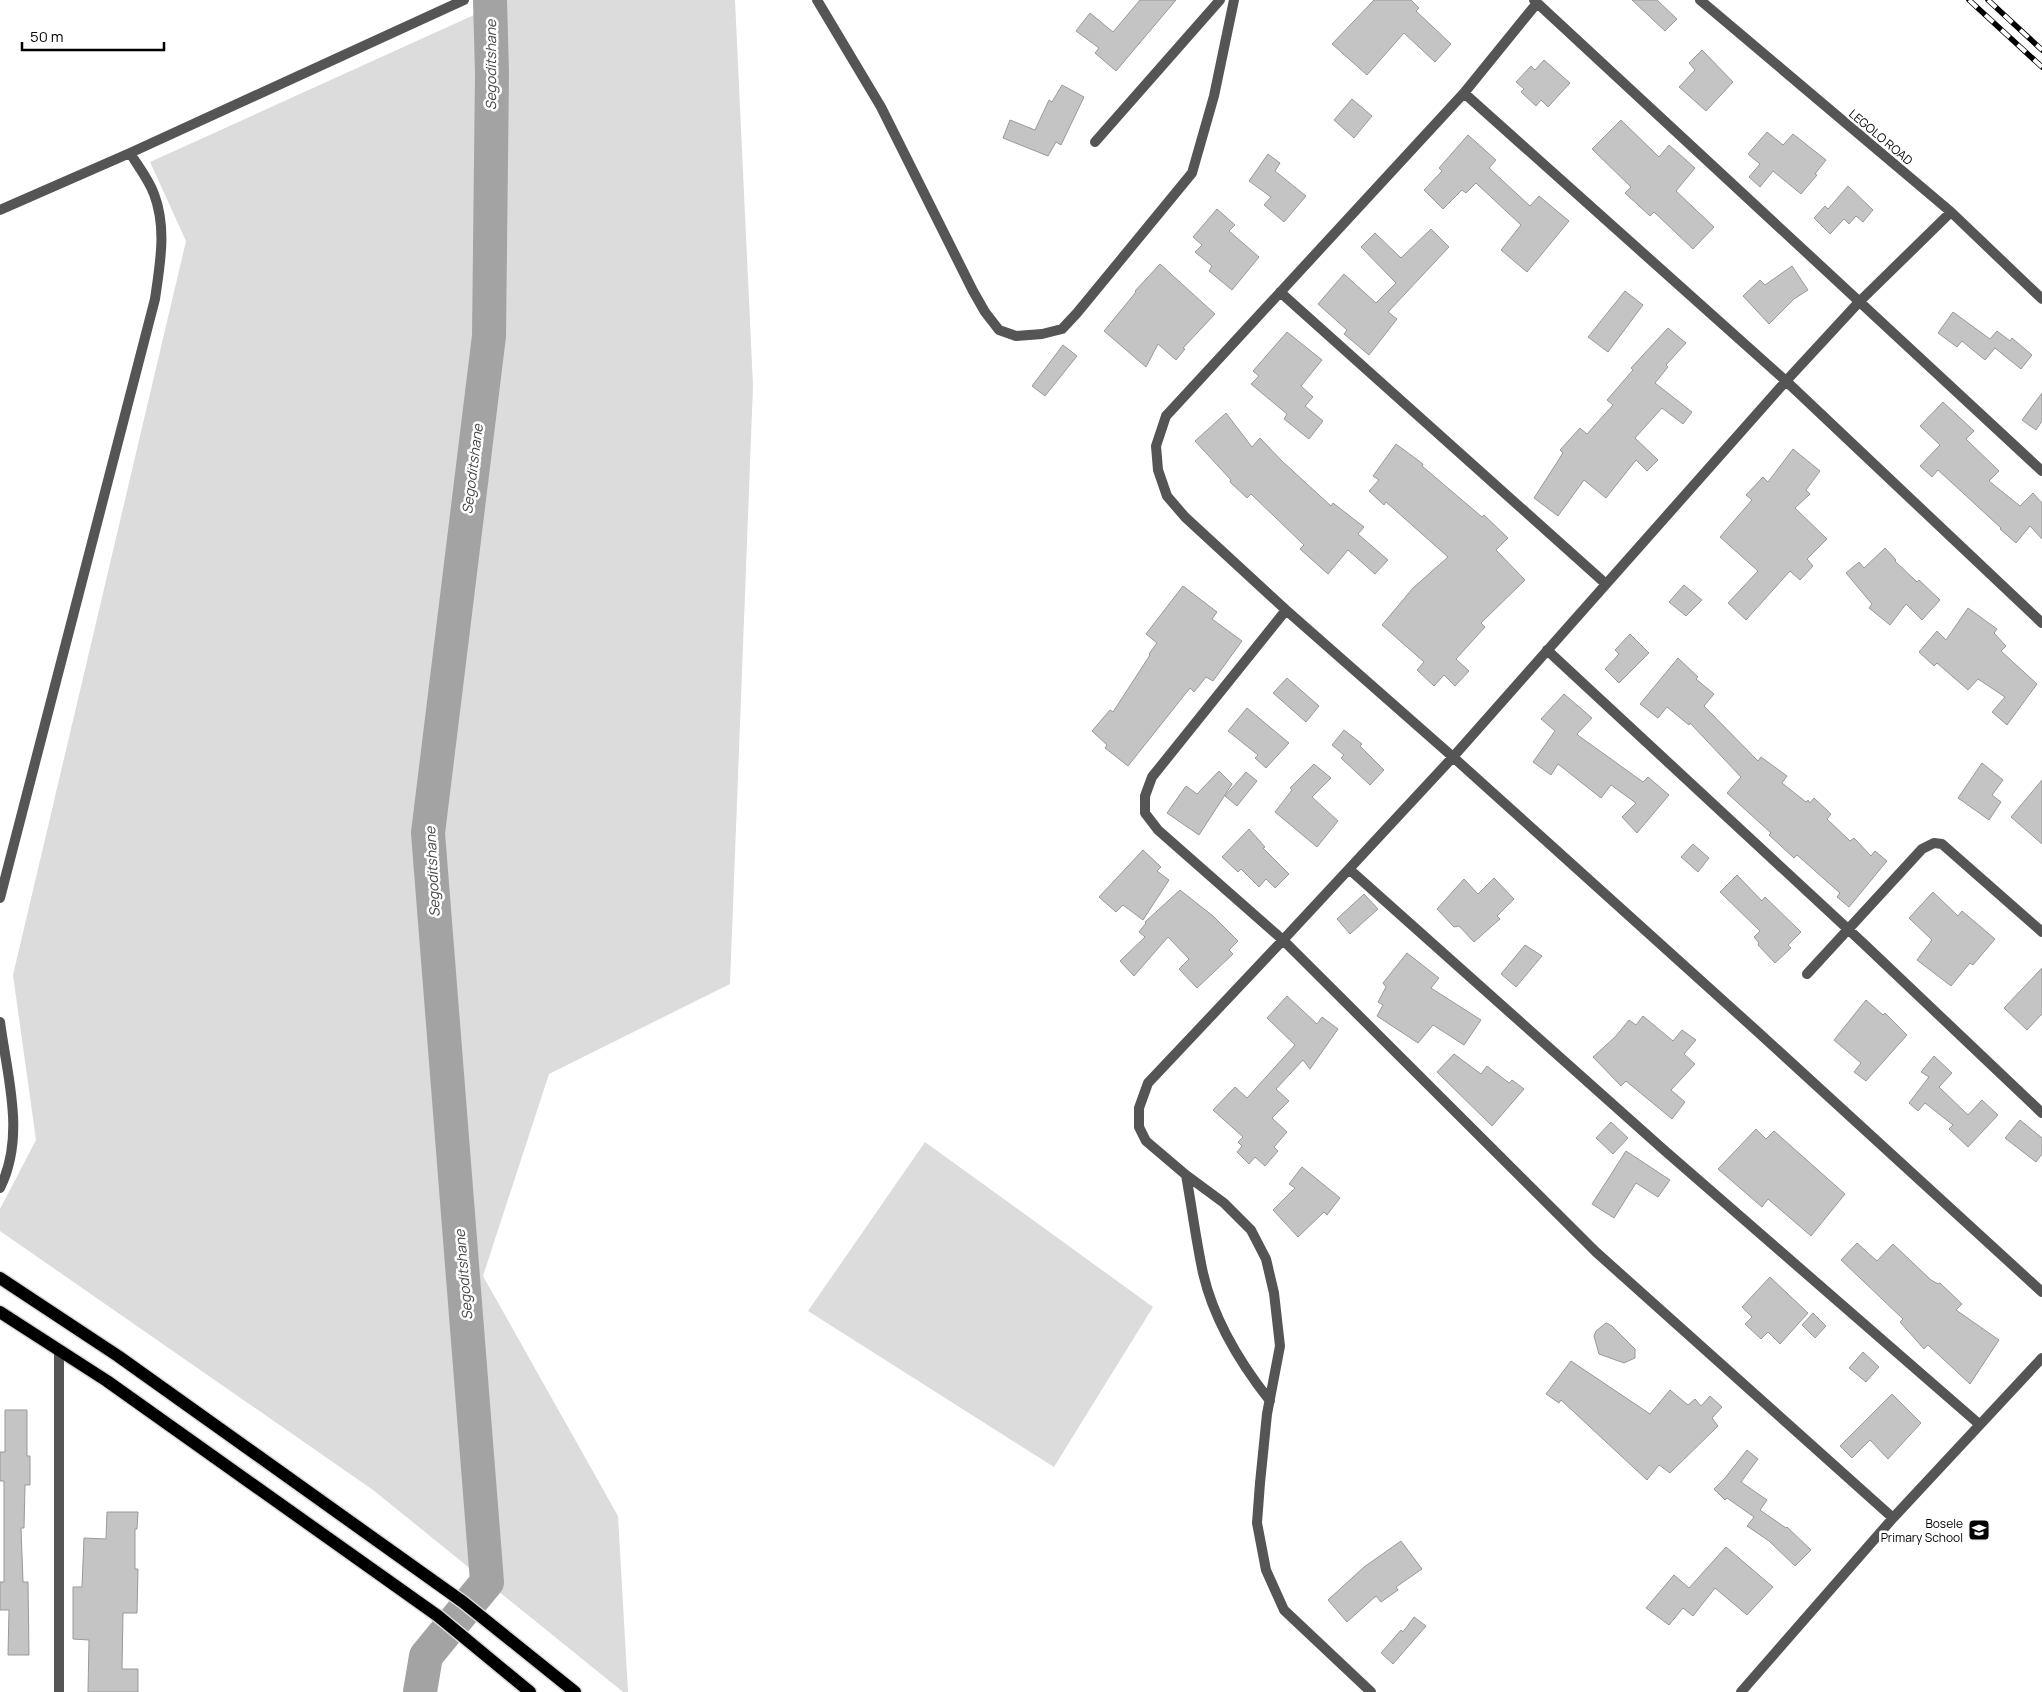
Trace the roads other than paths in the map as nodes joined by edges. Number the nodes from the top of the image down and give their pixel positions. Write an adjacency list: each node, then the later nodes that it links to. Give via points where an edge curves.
1 (464, 0): 9 (street)
2 (817, 0): 4 (street, via 881,108 985,312 999,330 1016,336 1062,328 1192,173 1214,96)
3 (1220, 0): 8 (street)
4 (1234, 0)
5 (1700, 0): 11 (street, LEGOLO ROAD)
6 (1535, 1): 7 (street); 14 (street)
7 (1464, 93): 12 (street); 15 (street)
8 (1095, 142)
9 (130, 153): 10 (street); 23 (street, via 154,192 161,219 155,299)
10 (0, 210)
11 (1951, 212): 13 (street, LEGOLO ROAD); 14 (street)
12 (1280, 292): 17 (street); 18 (street, via 1166,416 1156,446 1158,470 1167,496 1184,517)
13 (2042, 298)
14 (1859, 302): 15 (street); 16 (street)
15 (1786, 381): 17 (street); 19 (street)
16 (2042, 471)
17 (1606, 584): 20 (street)
18 (1286, 610): 21 (street); 26 (street, via 1152,778 1145,796 1145,814 1158,830)
19 (2042, 623)
20 (1547, 650): 21 (street); 24 (street)
21 (1453, 757): 22 (street); 33 (street)
22 (1350, 869): 26 (street); 38 (street, via 1664,1150)
23 (0, 898)
24 (1848, 929): 25 (street, via 1922,849 1934,843 1942,844); 27 (street); 29 (street)
25 (2042, 932)
26 (1283, 940): 30 (street, via 1148,1082 1139,1108 1139,1127 1146,1142); 39 (street, via 1596,1252)
27 (1807, 974)
28 (0, 1022): 31 (street, via 14,1115 12,1156)
29 (2042, 1113)
30 (1186, 1175): 37 (street, via 1204,1275 1222,1327 1245,1369); 37 (street, via 1224,1203 1251,1230 1266,1259 1280,1346)
31 (0, 1188)
32 (0, 1278): 42 (main road, via 118,1356 463,1602)
33 (2042, 1292)
34 (0, 1312): 35 (main road)
35 (59, 1350): 40 (street); 41 (main road, via 108,1381 438,1616)
36 (2042, 1358): 38 (street)
37 (1270, 1401): 43 (street, via 1257,1523 1266,1570 1284,1610)
38 (1979, 1424): 39 (street)
39 (1893, 1518): 44 (street)
40 (58, 1692)
41 (530, 1692)
42 (575, 1692)
43 (1371, 1692)
44 (1741, 1692)

